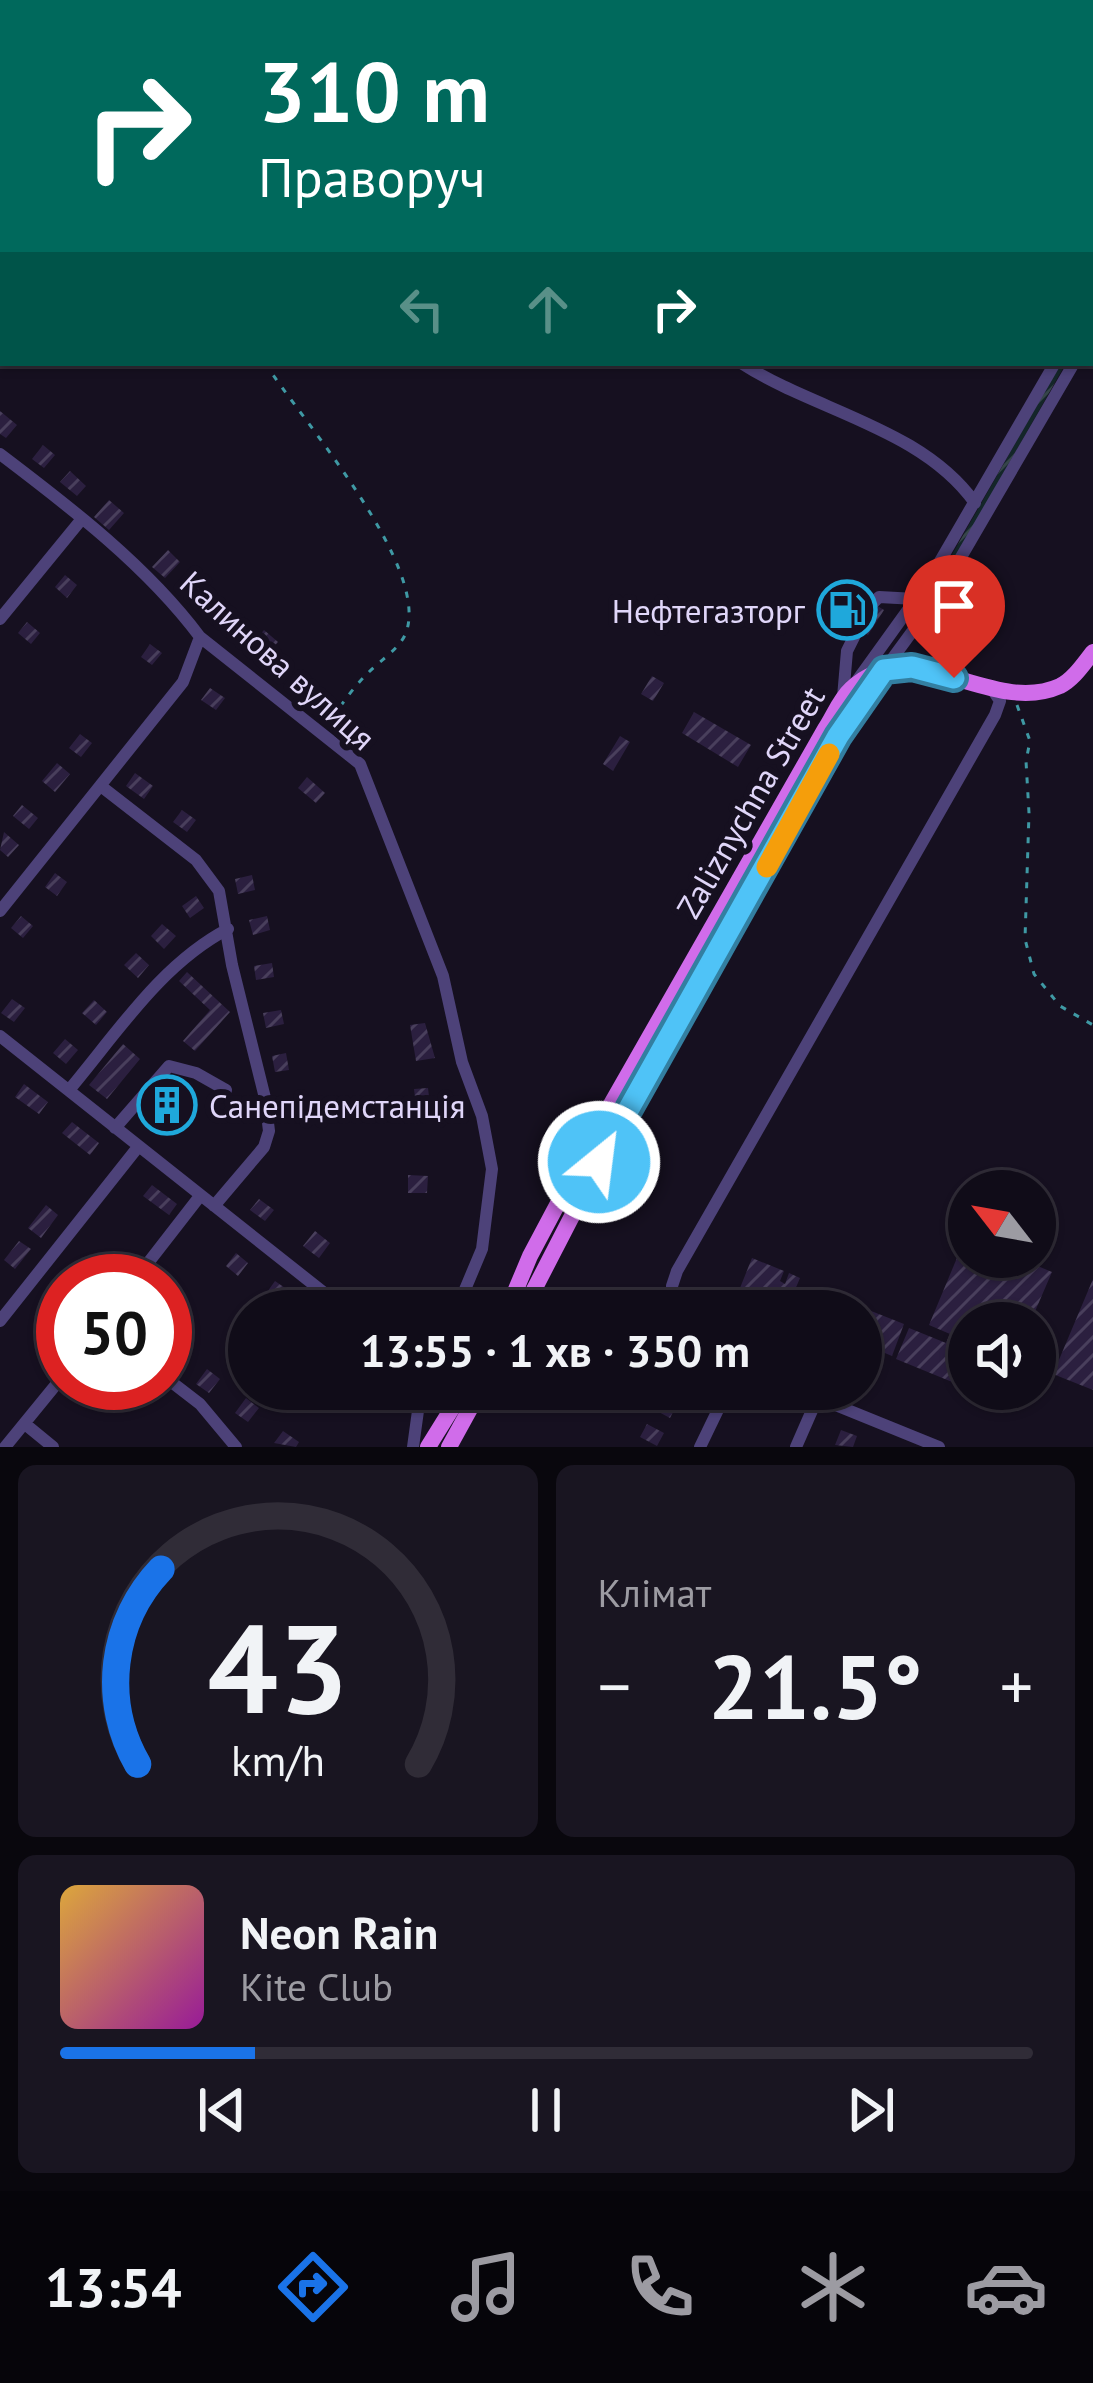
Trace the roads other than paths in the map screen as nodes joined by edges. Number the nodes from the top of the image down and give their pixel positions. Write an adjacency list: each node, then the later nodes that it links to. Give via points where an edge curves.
1 (746, 366): 5 (street, via 929,457)
2 (1053, 366): 5 (street)
3 (1072, 366): 13 (street, via 940,595)
4 (0, 454): 6 (street, Калинова вулиця)
5 (975, 503): 7 (street)
6 (81, 520): 9 (street); 11 (street, Калинова вулиця)
7 (916, 599): 8 (street); 15 (street)
8 (873, 603)
9 (0, 619)
10 (858, 629): 15 (street, via 847,651)
11 (200, 637): 16 (street, via 183,682); 28 (street, Калинова вулиця, via 360,764 443,976 482,1116 492,1169 486,1228)
12 (1093, 652): 14 (main road, via 1061,685)
13 (884, 670): 14 (main road, via 912,667); 15 (main road, Zaliznychna Street); 30 (main road, Zaliznychna Street, via 838,736)
14 (992, 689): 31 (street, via 1000,701 995,715 676,1271)
15 (846, 696): 29 (main road, Zaliznychna Street, via 606,1112)
16 (102, 787): 17 (street); 18 (street, via 213,878)
17 (0, 910)
18 (228, 929): 20 (street, via 174,965); 25 (street, via 269,1131)
19 (0, 1036): 20 (street)
20 (69, 1090): 22 (street)
21 (226, 1090): 22 (street, via 169,1066)
22 (115, 1128): 23 (street)
23 (138, 1147): 24 (street); 32 (street)
24 (200, 1196): 25 (street); 26 (street)
25 (214, 1206): 27 (street)
26 (155, 1254)
27 (320, 1290)
28 (465, 1290)
29 (516, 1290)
30 (534, 1290)
31 (673, 1290)
32 (0, 1321)
33 (192, 1398): 45 (street)
34 (36, 1410): 41 (street)
35 (418, 1410): 46 (street)
36 (451, 1410): 47 (main road)
37 (469, 1410): 48 (main road)
38 (718, 1410): 49 (street)
39 (812, 1410): 50 (street)
40 (846, 1410): 42 (street)
41 (25, 1424): 43 (street); 44 (street)
42 (904, 1432): 51 (street); 52 (street)
43 (5, 1447)
44 (52, 1447)
45 (236, 1447)
46 (413, 1447)
47 (428, 1447)
48 (449, 1447)
49 (700, 1447)
50 (796, 1447)
51 (898, 1447)
52 (939, 1447)

